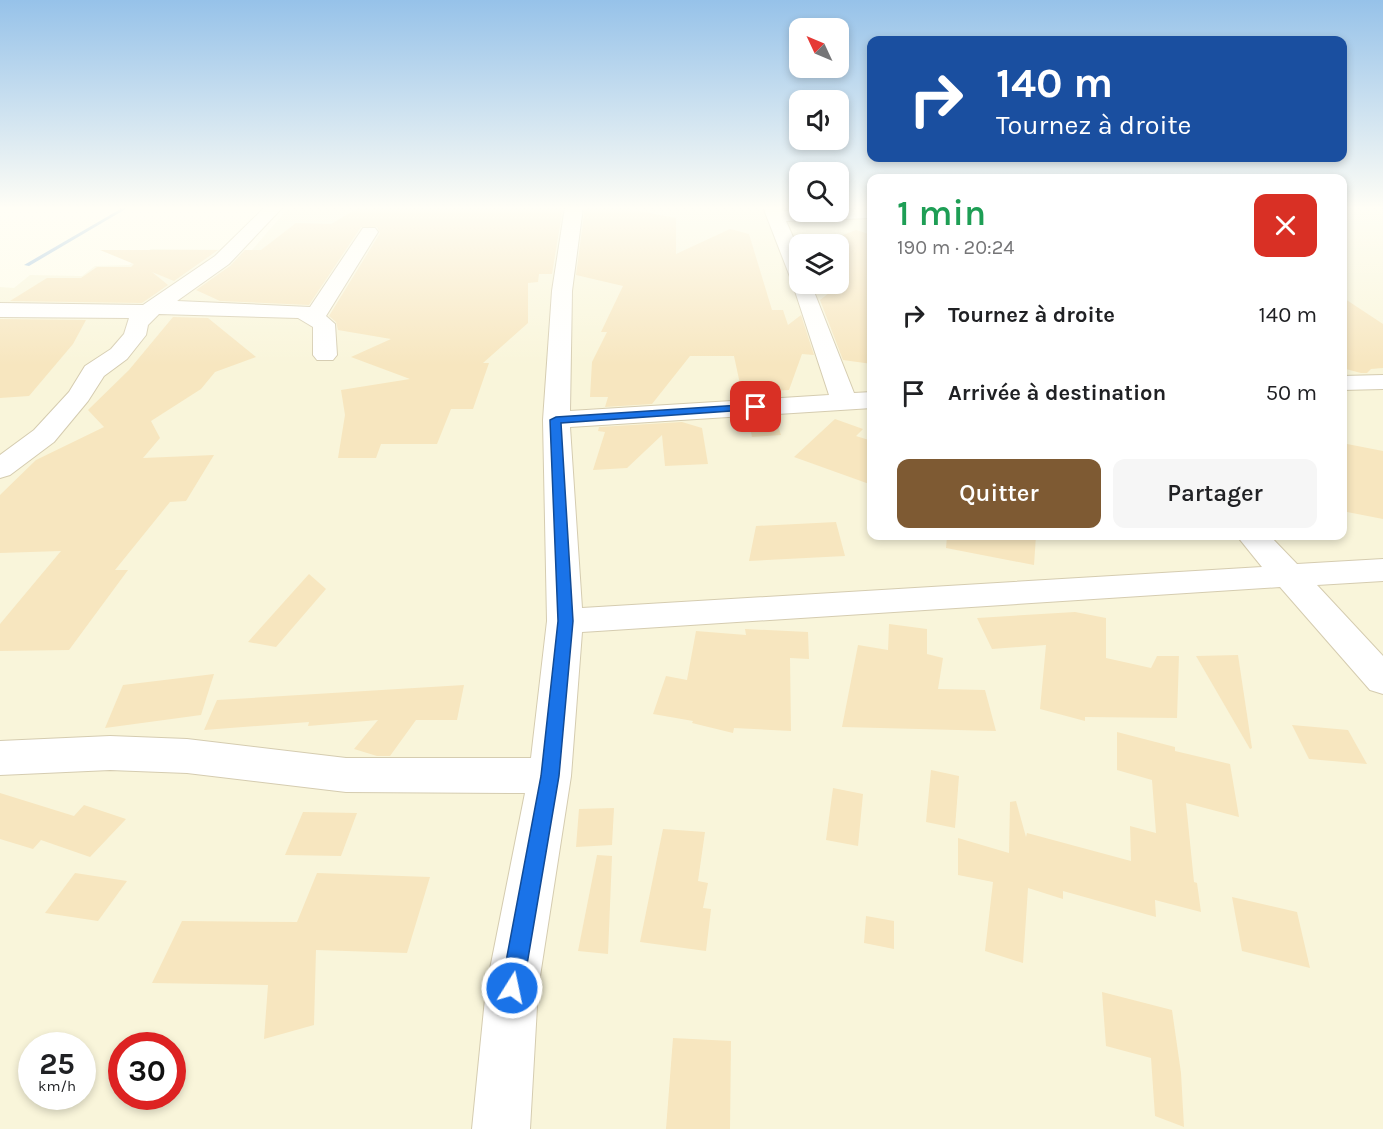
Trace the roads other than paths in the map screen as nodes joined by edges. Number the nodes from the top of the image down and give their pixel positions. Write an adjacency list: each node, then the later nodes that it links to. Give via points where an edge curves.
1 (222, 260): 6 (street)
2 (351, 260): 7 (street)
3 (566, 260): 13 (street)
4 (805, 294): 12 (street)
5 (0, 310): 6 (street)
6 (151, 310): 7 (street, via 303,312); 14 (street, via 137,323 135,335 119,354 94,371 79,396 44,436)
7 (315, 317): 8 (street, via 324,324)
8 (325, 355)
9 (1383, 382): 10 (street)
10 (1347, 383)
11 (867, 400): 12 (street)
12 (844, 401): 13 (street)
13 (556, 420): 18 (street)
14 (0, 469)
15 (1257, 540): 17 (street)
16 (1383, 570): 17 (street)
17 (1290, 577): 18 (street); 19 (street)
18 (565, 621): 21 (street)
19 (1383, 680)
20 (0, 758): 21 (street, via 110,753 187,756 346,775)
21 (550, 776): 22 (street, via 512,988)
22 (501, 1129)

